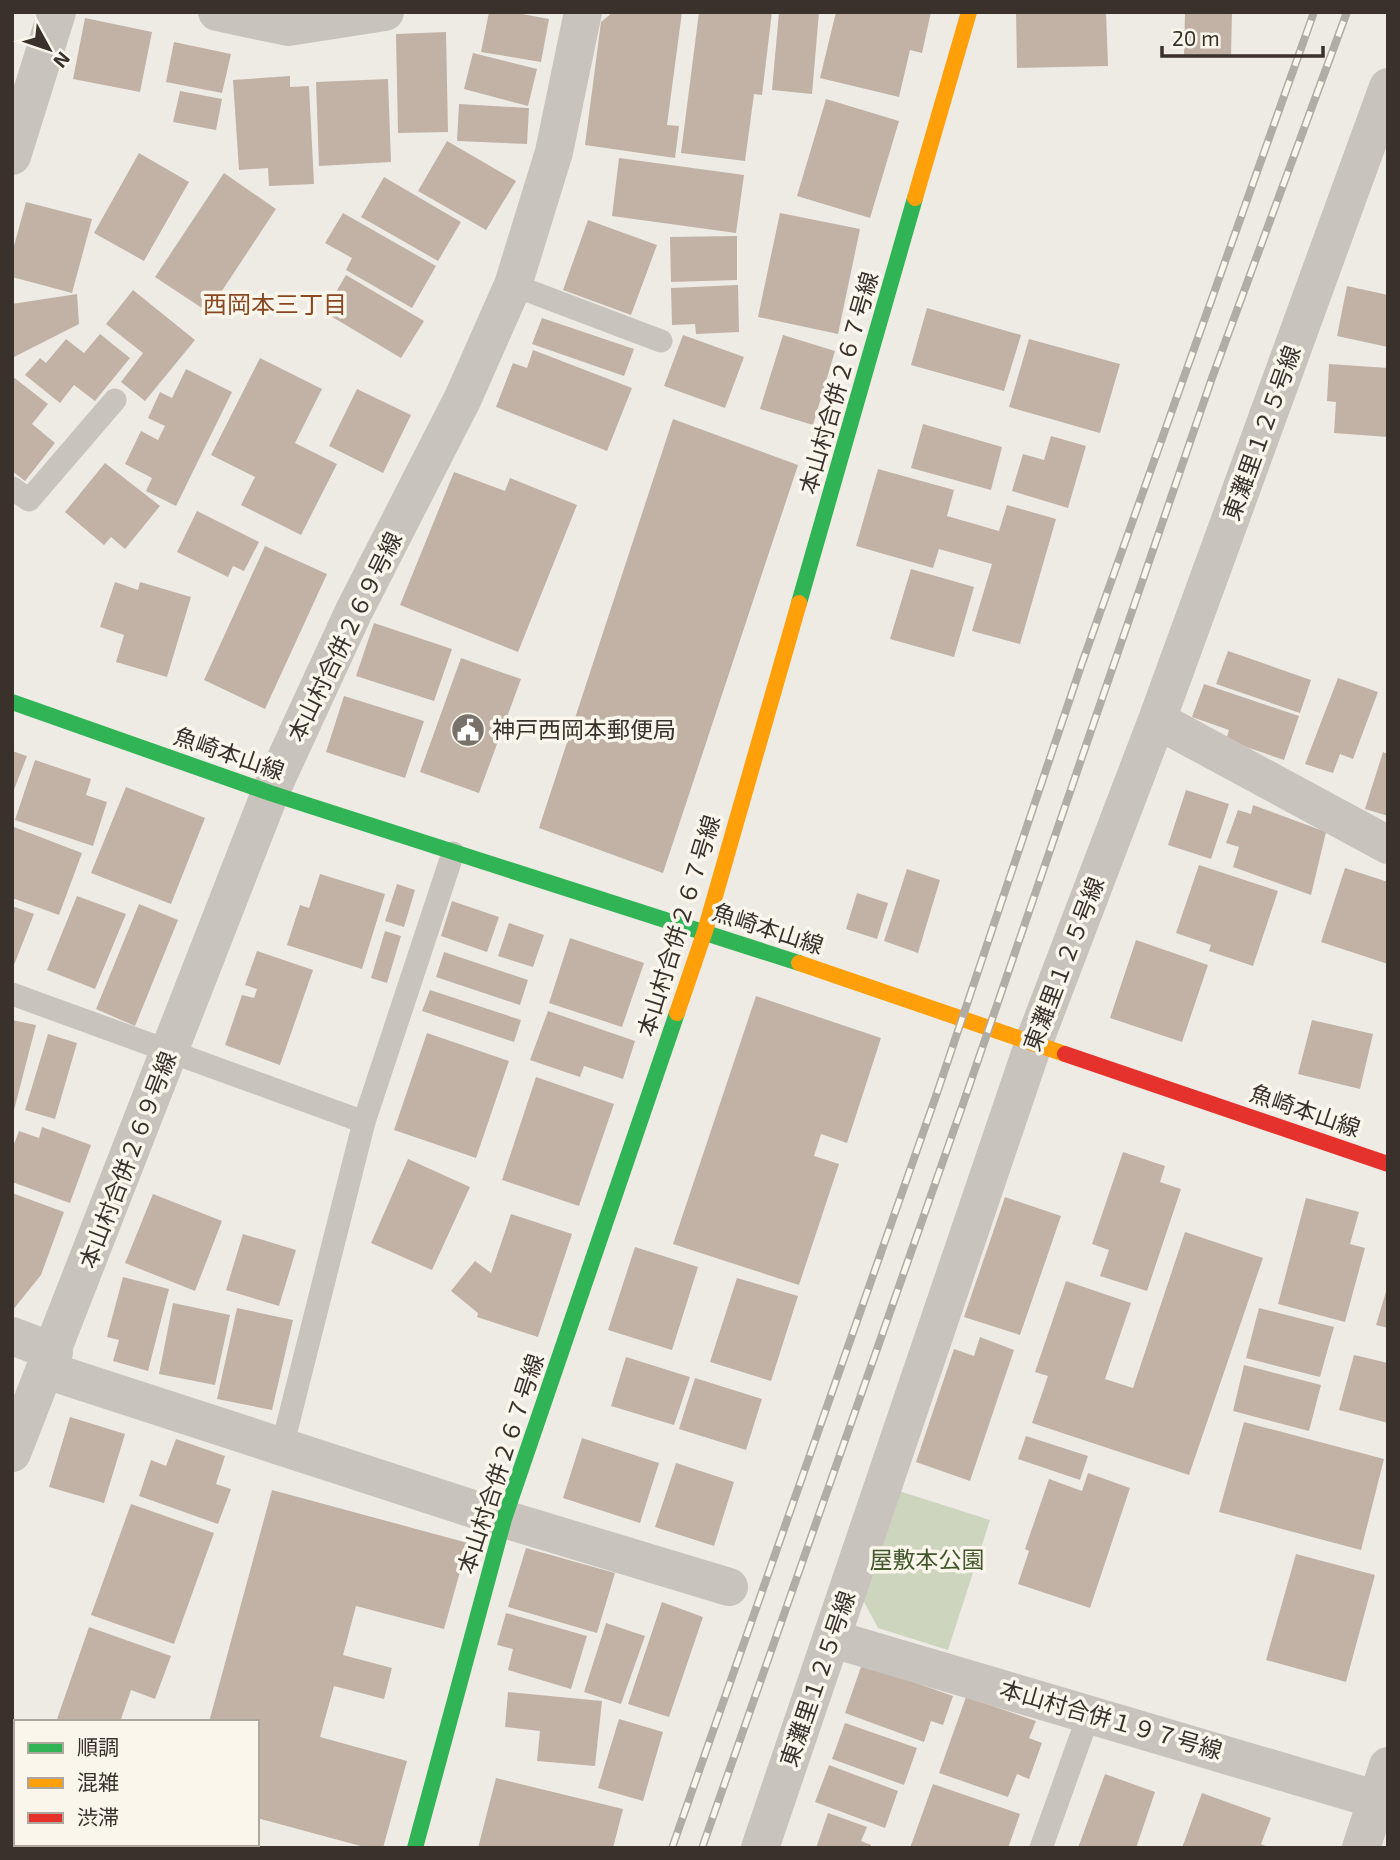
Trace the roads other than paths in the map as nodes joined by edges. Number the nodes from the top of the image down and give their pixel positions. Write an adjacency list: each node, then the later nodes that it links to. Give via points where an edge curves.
1 (57, 12): 7 (street)
2 (217, 12): 3 (street, via 288,27)
3 (385, 12)
4 (583, 12): 8 (street, 本山村合併２６９号線, via 554,152)
5 (969, 12): 17 (street, 本山村合併２６７号線)
6 (1388, 88): 13 (street, 東灘里１２５号線)
7 (12, 156)
8 (513, 285): 9 (lane); 14 (street, 本山村合併２６９号線, via 463,398 354,611)
9 (661, 341)
10 (115, 400): 11 (lane, via 29,500)
11 (12, 488)
12 (12, 702): 14 (street, 魚崎本山線)
13 (1157, 720): 15 (street); 19 (street, 東灘里１２５号線)
14 (270, 793): 16 (street, 魚崎本山線); 20 (street, 本山村合併２６９号線)
15 (1388, 845)
16 (453, 853): 17 (street, 魚崎本山線); 21 (lane)
17 (705, 932): 19 (street, 魚崎本山線); 27 (street, 本山村合併２６７号線)
18 (12, 994): 20 (lane)
19 (1034, 1042): 22 (street, 魚崎本山線); 29 (street, 東灘里１２５号線)
20 (169, 1053): 21 (lane); 24 (street, 本山村合併２６９号線)
21 (363, 1122): 25 (lane)
22 (1388, 1164)
23 (12, 1336): 24 (street)
24 (50, 1361): 25 (street); 26 (street, 本山村合併２６９号線)
25 (282, 1447): 27 (street)
26 (12, 1453)
27 (504, 1519): 28 (street); 32 (street, 本山村合併２６７号線)
28 (729, 1587)
29 (833, 1639): 30 (street, 本山村合併１９７号線); 33 (street, 東灘里１２５号線)
30 (1089, 1714): 31 (street, 本山村合併１９７号線); 34 (lane)
31 (1385, 1789): 35 (street)
32 (415, 1848)
33 (760, 1848)
34 (1041, 1848)
35 (1361, 1848)

